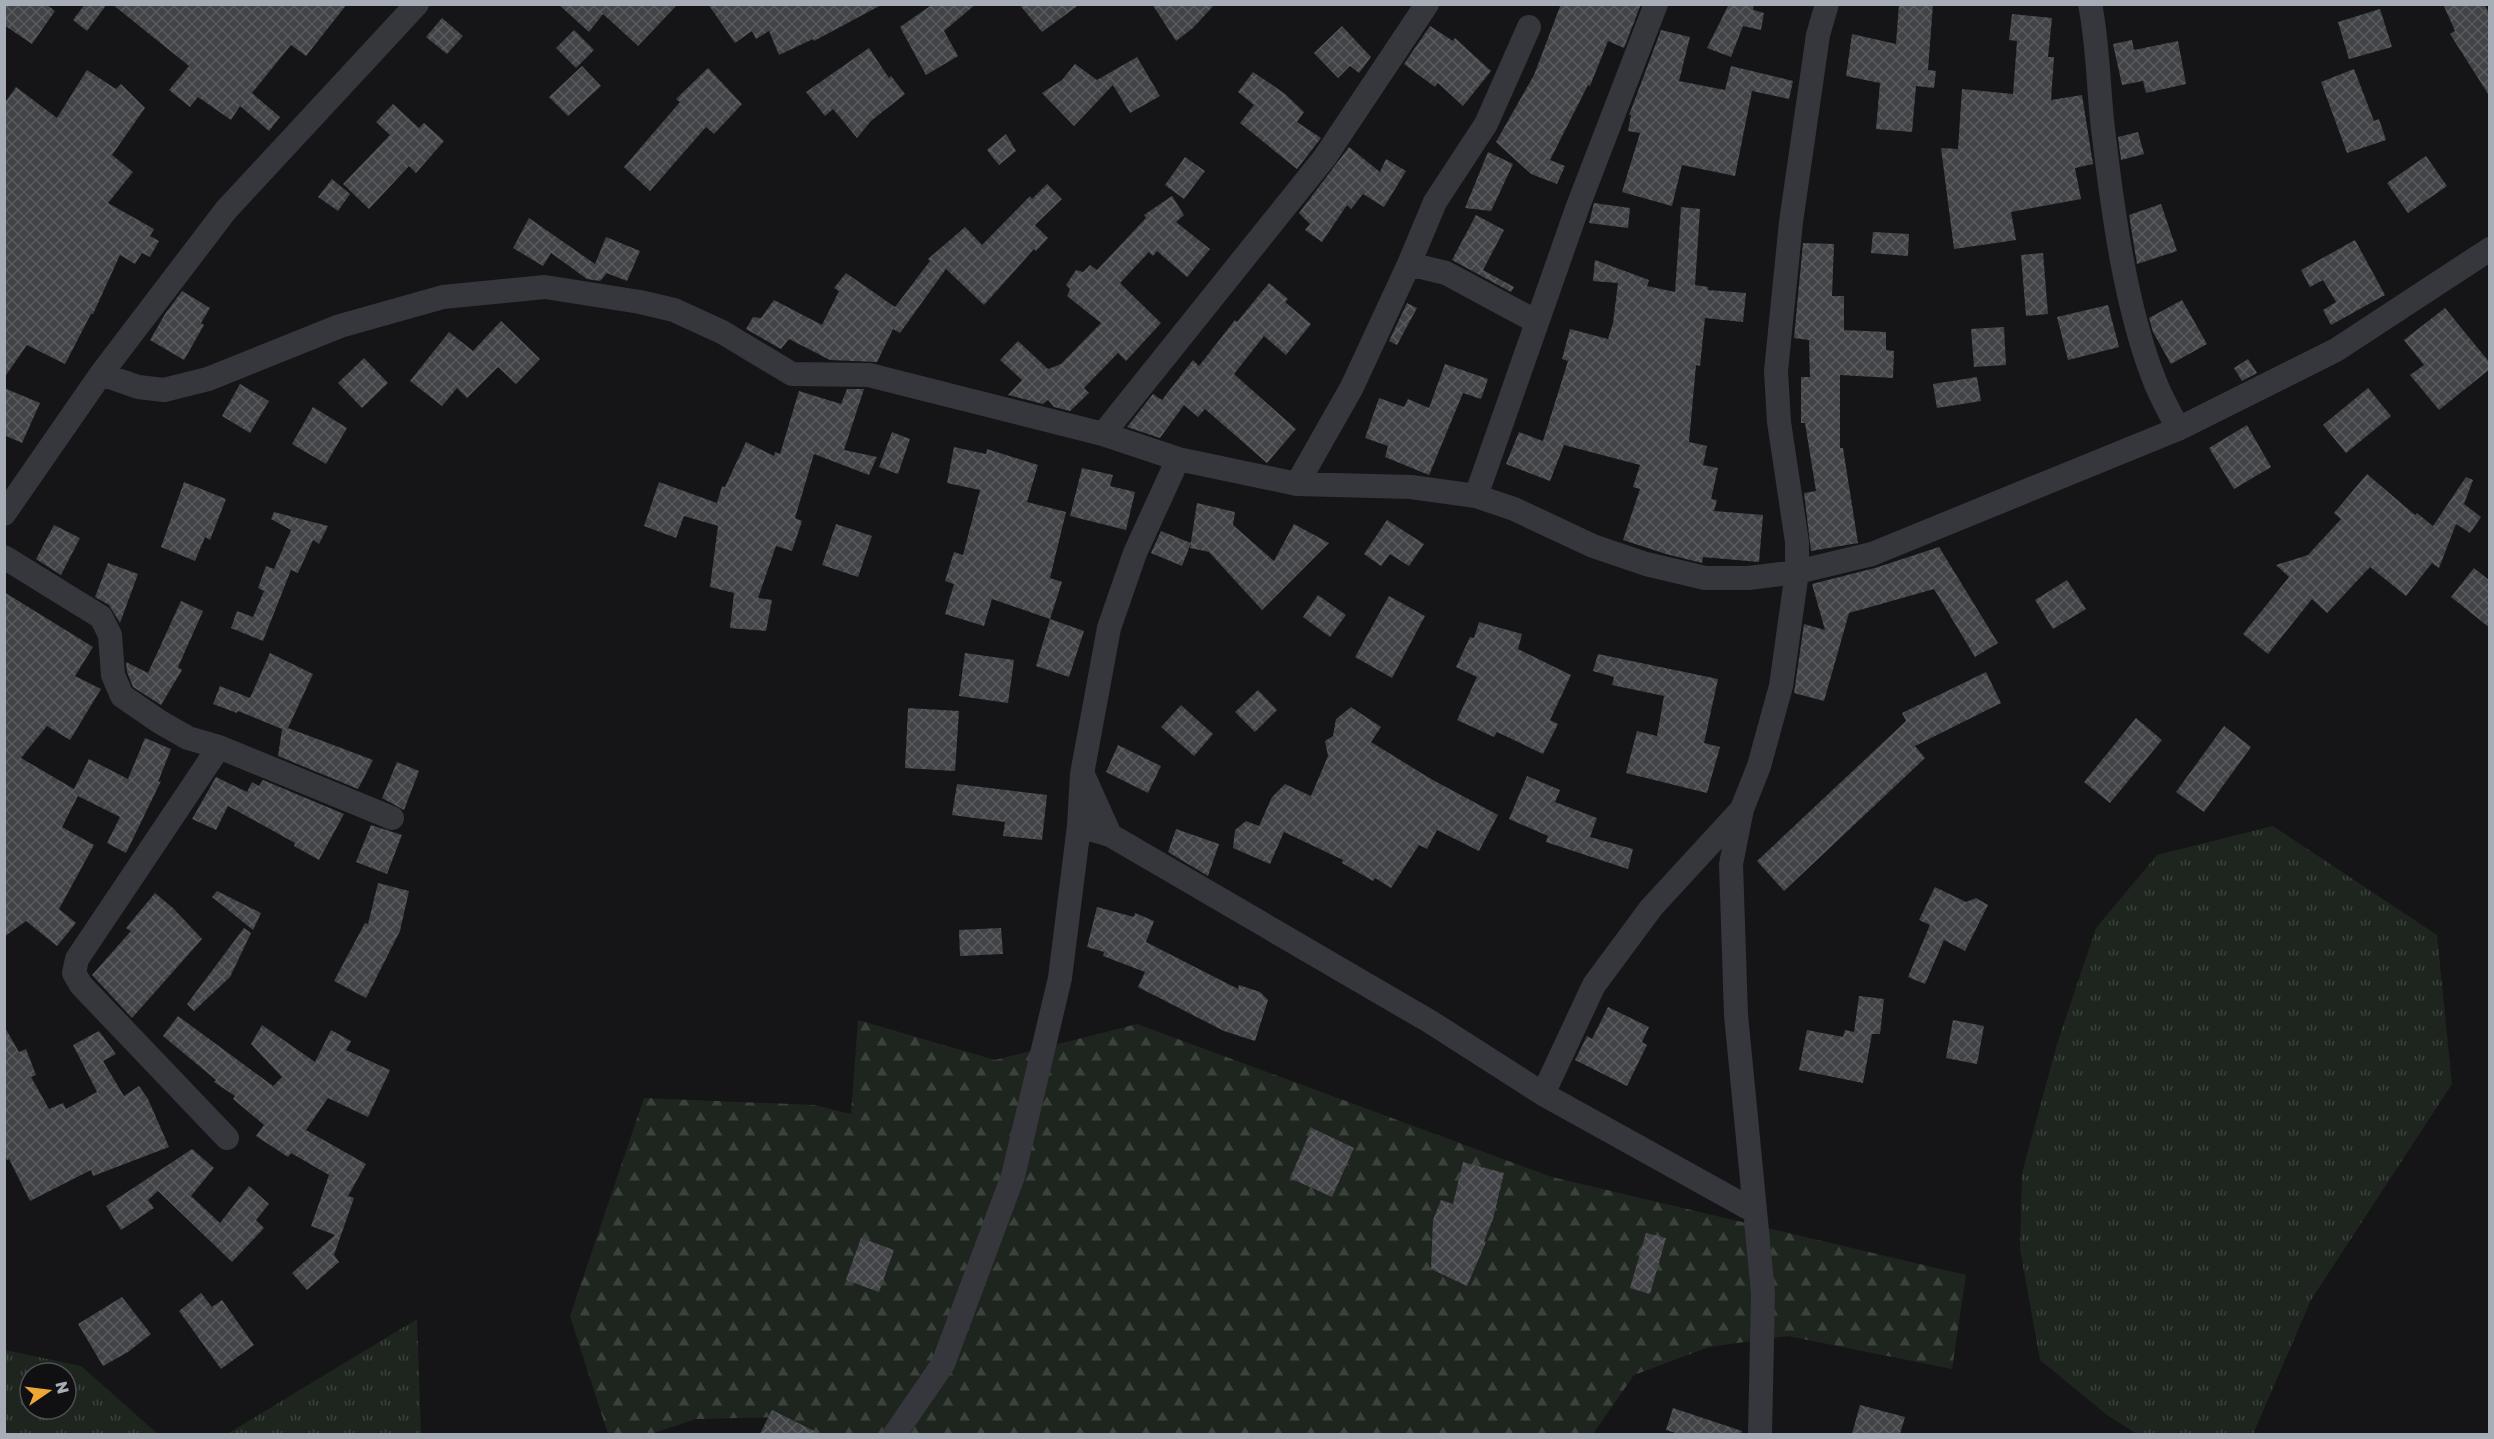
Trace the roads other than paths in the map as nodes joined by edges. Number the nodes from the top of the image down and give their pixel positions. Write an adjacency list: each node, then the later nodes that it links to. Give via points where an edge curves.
1 (417, 4): 10 (street, via 226,210)
2 (1427, 4): 12 (street, via 1325,157)
3 (1656, 4): 9 (street)
4 (1827, 4): 19 (street, via 1818,35 1791,222 1776,371 1797,542)
5 (2090, 4): 11 (street, via 2116,219 2135,316 2154,379)
6 (1529, 27): 8 (street, via 1486,124 1435,202)
7 (2490, 249): 11 (street, via 2336,350)
8 (1409, 264): 9 (street, via 1446,273); 14 (street, via 1352,387)
9 (1537, 322): 16 (street)
10 (101, 374): 12 (street, via 138,387 164,390 208,379 340,326 443,297 545,287 674,310 722,332 792,374 868,375); 15 (street)
11 (2178, 429): 19 (street, via 1872,554)
12 (1103, 434): 13 (street)
13 (1178, 459): 14 (street); 21 (street, via 1135,553 1109,628)
14 (1298, 484): 16 (street, via 1410,487)
15 (13, 487): 17 (street)
16 (1476, 496): 19 (street, via 1593,546 1705,578)
17 (4, 514)
18 (4, 557): 20 (street, via 101,616 110,635 113,675 122,696 188,738)
19 (1797, 572): 22 (street, via 1781,686 1760,766)
20 (219, 747): 23 (street); 27 (street, via 76,959 74,973 81,985)
21 (1083, 774): 24 (street); 25 (street)
22 (1742, 809): 26 (street, via 1651,908 1594,985); 28 (street, via 1731,864 1735,992)
23 (392, 818)
24 (1079, 826): 25 (street); 29 (street, via 1060,978 1013,1176 942,1364)
25 (1110, 835): 26 (street, via 1429,1021)
26 (1543, 1094): 28 (street)
27 (227, 1138)
28 (1754, 1211): 30 (street, via 1762,1293)
29 (895, 1434)
30 (1760, 1434)

